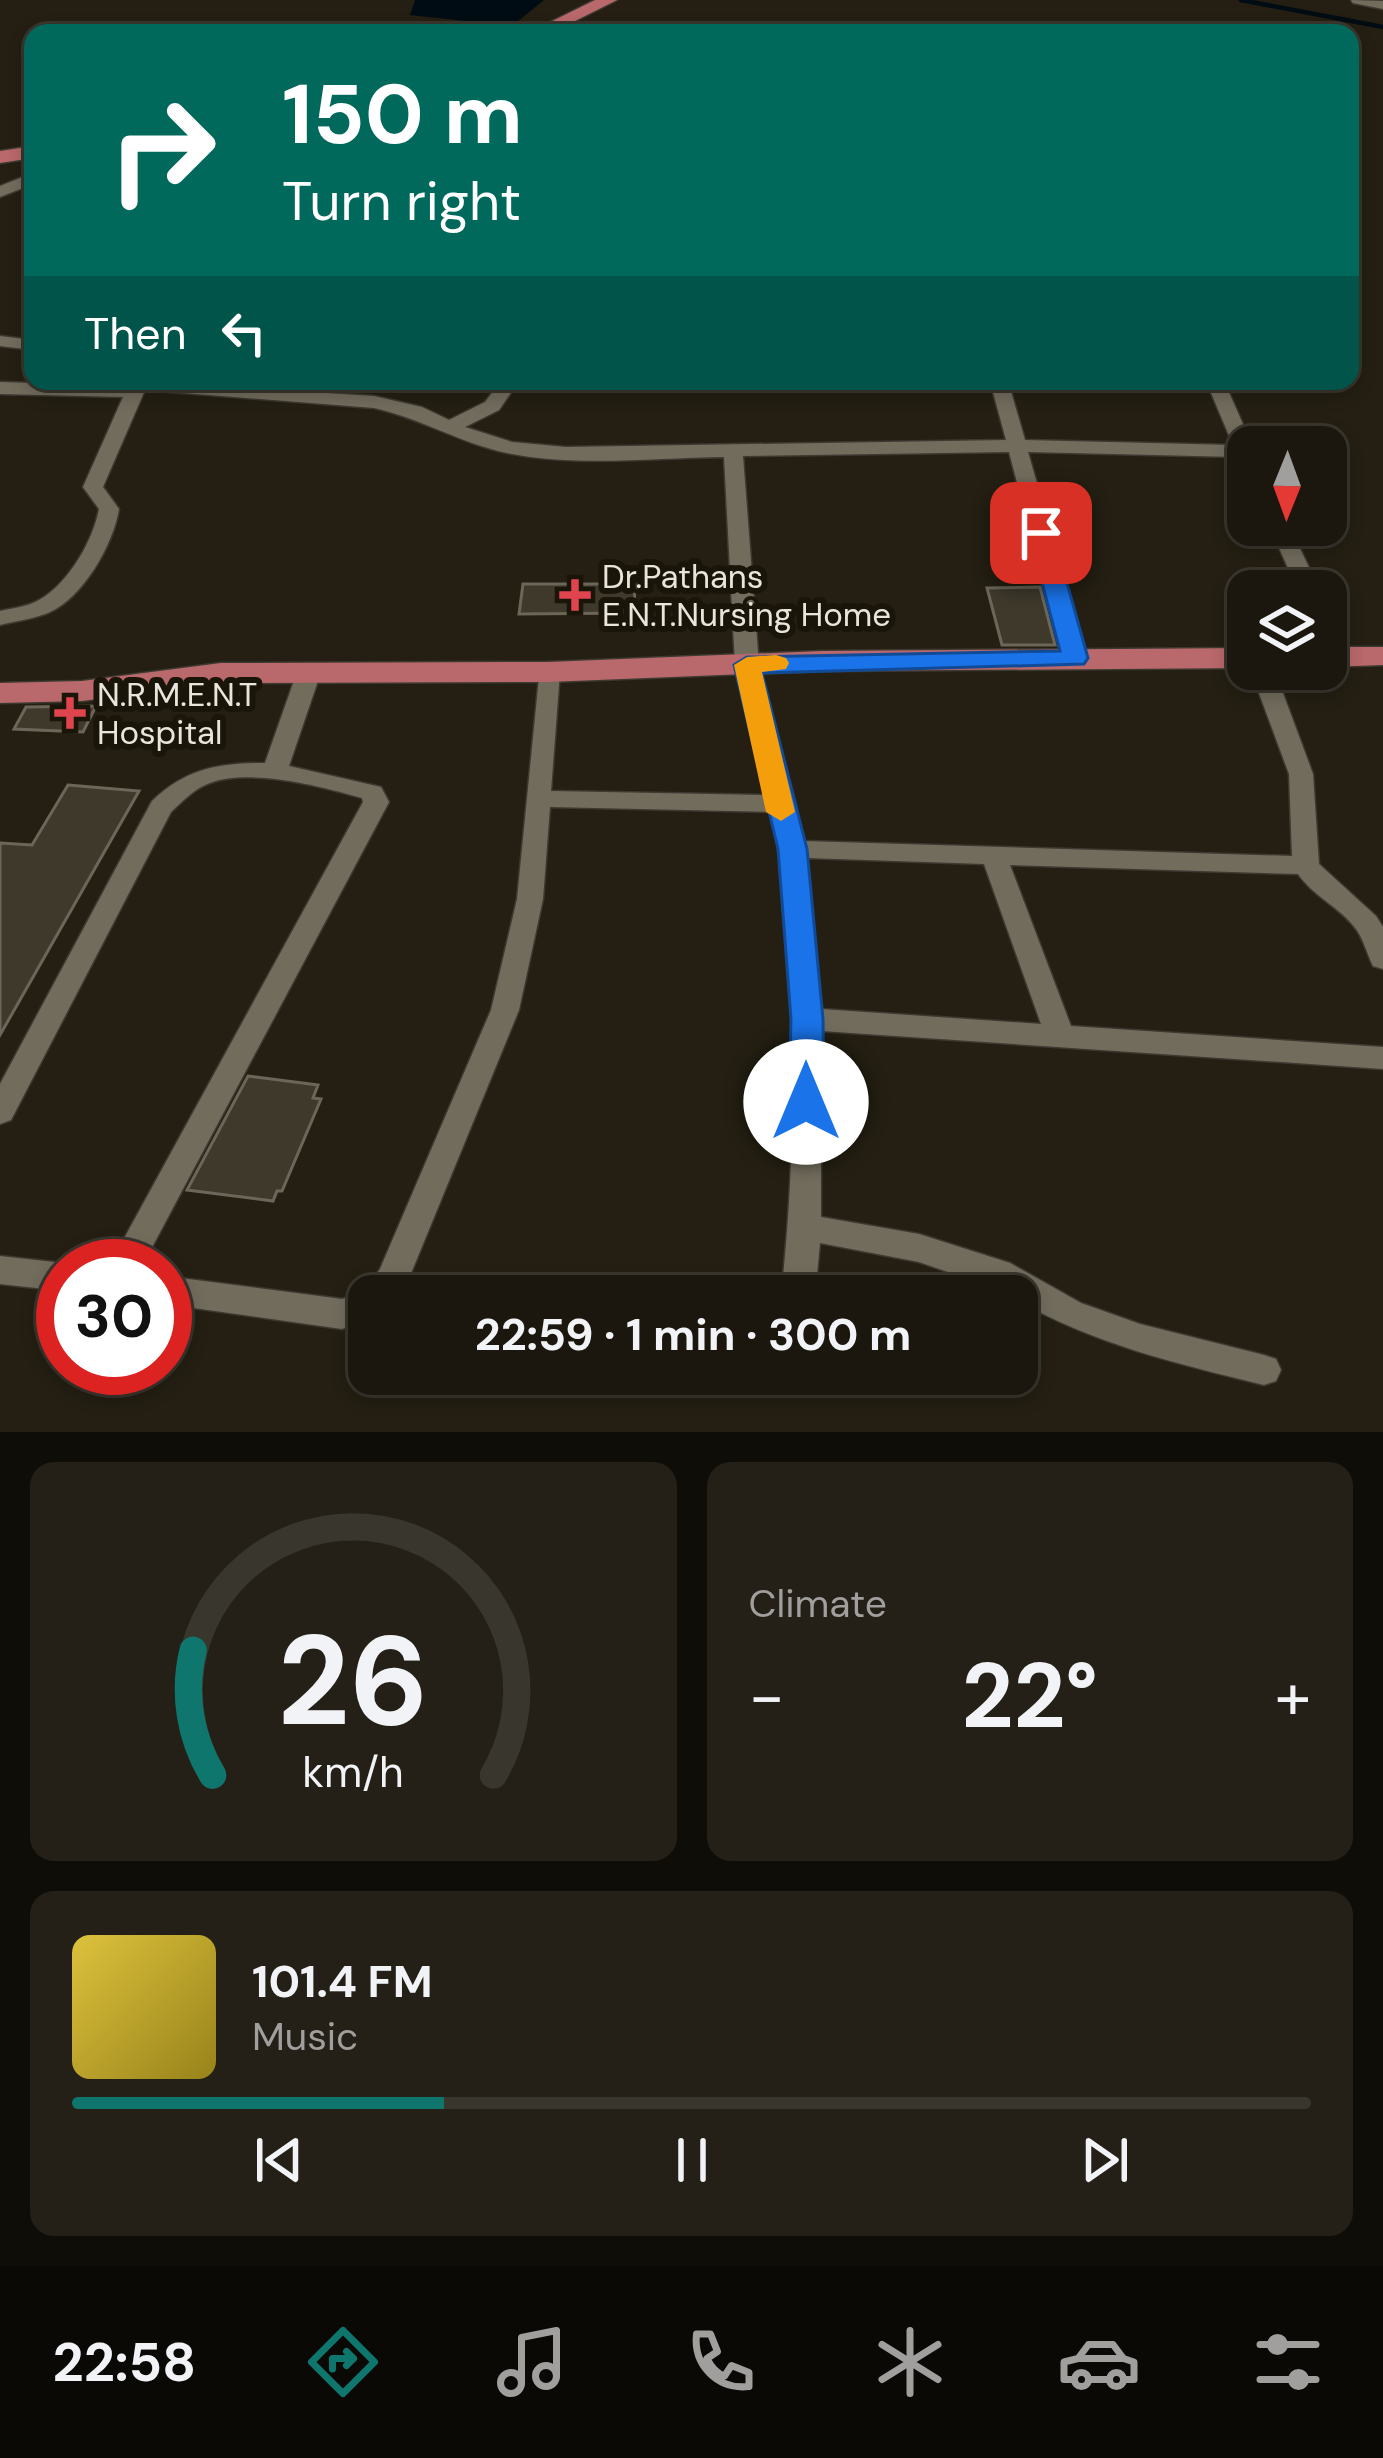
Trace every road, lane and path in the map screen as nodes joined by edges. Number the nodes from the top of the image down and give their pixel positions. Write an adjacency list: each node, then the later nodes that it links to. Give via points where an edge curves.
1 (609, 0): 4 (main road)
2 (1357, 0): 3 (street)
3 (1383, 5)
4 (557, 24)
5 (18, 383): 11 (street)
6 (137, 390): 17 (street, via 93,487 109,509 106,526 52,603)
7 (267, 390): 13 (street, via 374,402)
8 (504, 390): 13 (street, via 492,406)
9 (1002, 390): 14 (street)
10 (1219, 390): 12 (street)
11 (0, 409)
12 (1234, 426)
13 (450, 427): 15 (street, via 511,448 566,453)
14 (1018, 449): 15 (street); 16 (street); 20 (street)
15 (733, 450): 22 (street)
16 (1227, 453)
17 (0, 618)
18 (1347, 650): 19 (main road)
19 (1383, 656)
20 (1075, 658): 21 (main road); 22 (main road)
21 (1227, 658)
22 (747, 665): 23 (main road); 29 (street)
23 (548, 672): 24 (main road); 28 (street)
24 (308, 675): 26 (main road, via 221,673); 27 (street)
25 (1270, 690): 32 (street, via 1301,773)
26 (0, 693)
27 (275, 771): 37 (street, via 204,772 161,807); 39 (street, via 360,788 376,802)
28 (538, 799): 29 (street); 42 (street, via 530,898 505,1010)
29 (778, 804): 30 (street)
30 (793, 849): 31 (street); 34 (street)
31 (994, 856): 32 (street); 35 (street)
32 (1306, 866): 33 (street, via 1359,910)
33 (1383, 959)
34 (807, 1019): 35 (street); 38 (street)
35 (1061, 1038): 36 (street)
36 (1383, 1058)
37 (0, 1112)
38 (806, 1227): 43 (street); 46 (street, via 919,1248 998,1274 1139,1339)
39 (140, 1239)
40 (0, 1270): 41 (street)
41 (36, 1274)
42 (394, 1275)
43 (800, 1275)
44 (192, 1294): 45 (street)
45 (348, 1312)
46 (1264, 1370)

